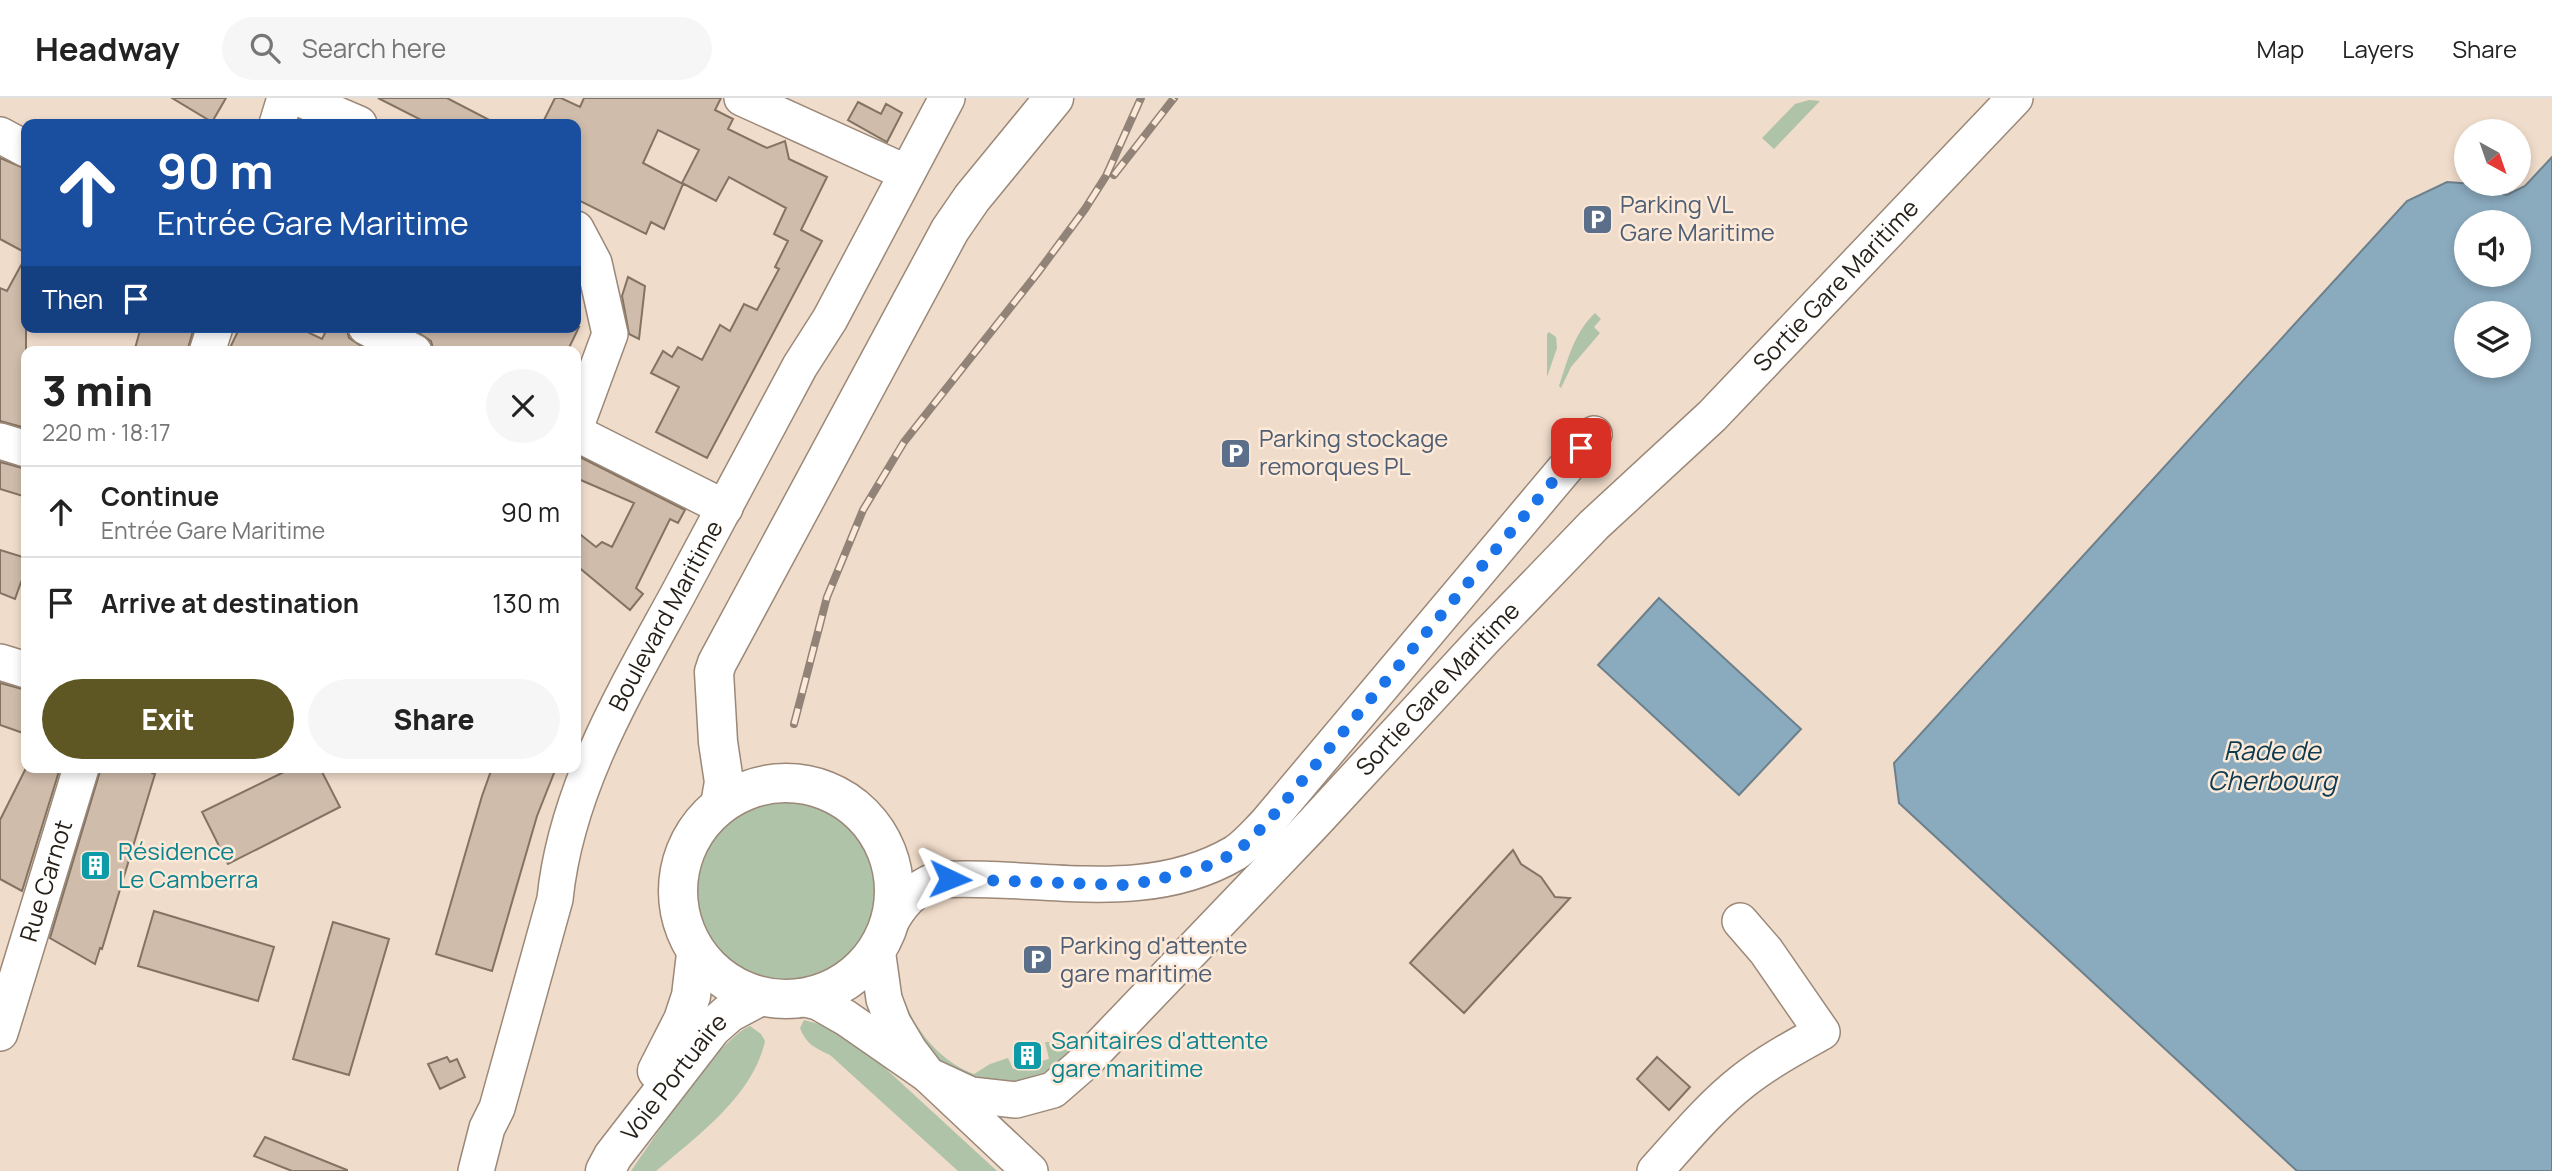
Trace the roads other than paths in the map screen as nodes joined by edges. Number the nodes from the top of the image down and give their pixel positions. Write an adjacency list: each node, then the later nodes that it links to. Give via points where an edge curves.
1 (285, 98): 7 (street)
2 (298, 98): 8 (street)
3 (742, 98): 11 (street)
4 (947, 98): 11 (street, Boulevard Maritime)
5 (1054, 98): 23 (main road, via 950,230 717,663)
6 (2015, 98): 33 (street, Sortie Gare Maritime, via 1712,416 1594,525 1069,1078 1053,1090 1016,1100 971,1095)
7 (279, 119)
8 (347, 119)
9 (0, 135): 10 (street)
10 (21, 146)
11 (907, 173): 20 (street, Boulevard Maritime)
12 (581, 238): 15 (street, via 594,263 610,334)
13 (378, 333): 14 (street)
14 (402, 346)
15 (581, 412)
16 (1594, 434): 28 (street, via 1266,824 1237,852 1207,866 1123,885 936,880 923,885 897,909)
17 (581, 436): 20 (street)
18 (0, 441): 19 (street)
19 (21, 447)
20 (724, 508): 35 (street, Boulevard Maritime, via 592,760)
21 (0, 662): 22 (street)
22 (21, 668)
23 (717, 699): 25 (main road, via 732,744 758,775); 26 (main road, via 724,782)
24 (79, 773): 32 (street, Rue Carnot)
25 (772, 784): 26 (main road, via 758,785); 28 (main road, via 815,786 841,797 867,817 887,851 893,872 893,900)
26 (720, 805): 29 (main road, via 695,830 677,879 677,905)
27 (1740, 921): 37 (street, via 1822,1032 1744,1081)
28 (883, 938): 31 (main road, via 862,967 844,982); 33 (street, Sortie Gare Maritime, via 884,999 893,1023)
29 (696, 954): 30 (main road, via 735,988); 34 (main road, via 684,1020)
30 (759, 997): 31 (main road); 34 (main road, Voie Portuaire, via 712,1028)
31 (801, 998): 33 (street, via 846,1018)
32 (0, 1033)
33 (928, 1075): 36 (street)
34 (609, 1164)
35 (476, 1171)
36 (1030, 1171)
37 (1655, 1171)

